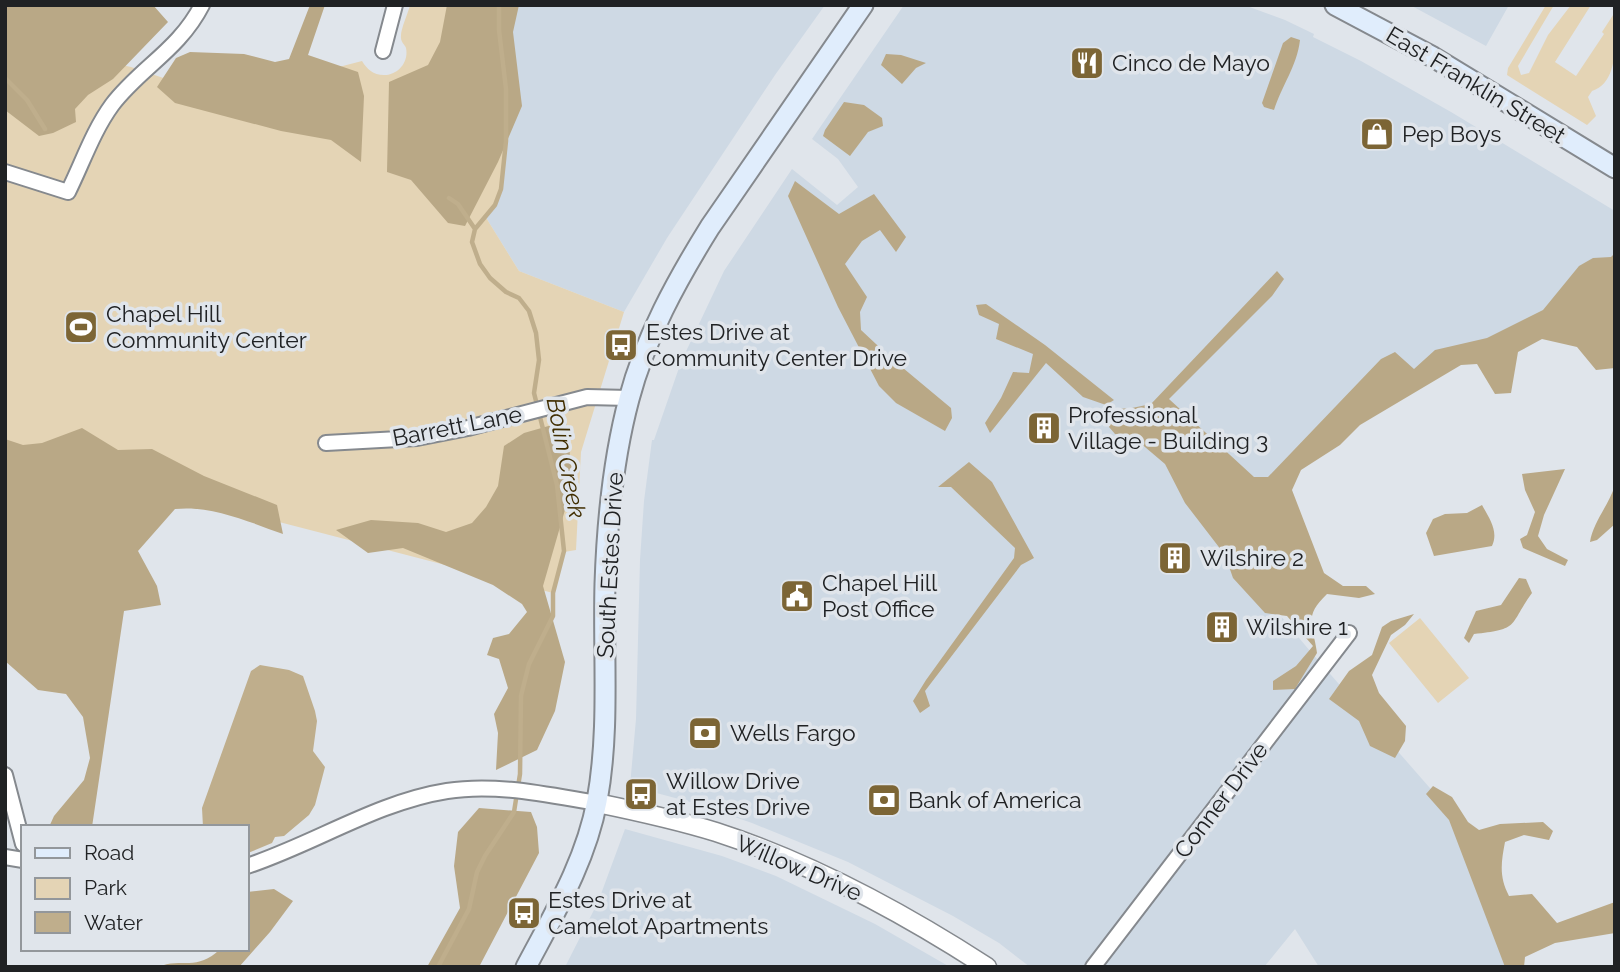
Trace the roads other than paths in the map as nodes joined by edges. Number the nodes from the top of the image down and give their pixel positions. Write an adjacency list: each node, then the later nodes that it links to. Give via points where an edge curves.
1 (202, 5): 8 (street, via 170,50 112,106 68,192)
2 (396, 5): 5 (street)
3 (863, 5): 9 (main road, South Estes Drive, via 688,262 665,305)
4 (1335, 5): 7 (main road, East Franklin Street, via 1433,57)
5 (383, 51)
6 (5, 161): 8 (street)
7 (1615, 168)
8 (10, 173)
9 (629, 398): 10 (street, Barrett Lane, via 587,397 417,438); 13 (main road, South Estes Drive, via 607,540 604,730)
10 (326, 443)
11 (1349, 633): 18 (street, Conner Drive)
12 (5, 775): 14 (street)
13 (597, 803): 15 (street, via 498,788 448,790 363,817); 16 (main road, South Estes Drive, via 583,852); 17 (street, Willow Drive, via 712,831 793,861 908,919)
14 (21, 836)
15 (248, 866)
16 (526, 967)
17 (987, 967)
18 (1093, 967)

